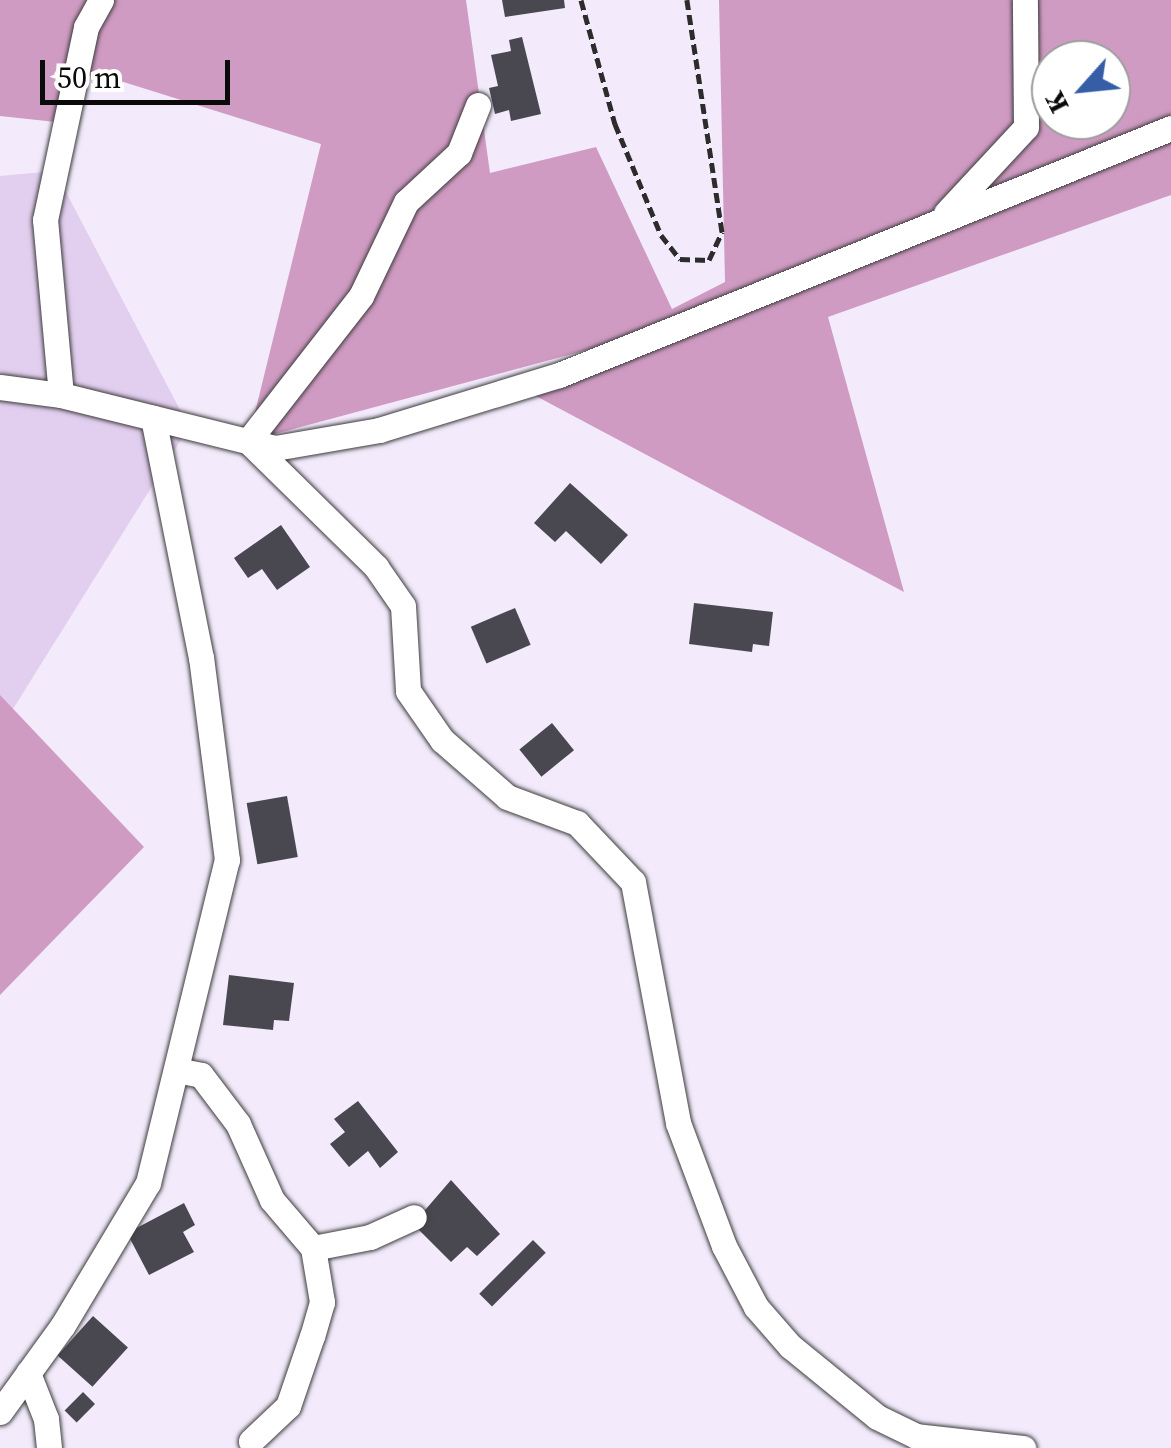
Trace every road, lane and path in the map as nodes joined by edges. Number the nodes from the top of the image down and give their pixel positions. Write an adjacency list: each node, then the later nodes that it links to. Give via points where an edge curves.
1 (100, 0): 9 (street, via 86,26 45,220)
2 (581, 0): 3 (path, via 615,124 661,235 680,259 709,260 722,232)
3 (687, 0)
4 (1025, 0): 7 (street, via 1026,127)
5 (478, 104): 11 (street, via 459,153 406,202 361,296)
6 (1171, 128): 7 (street)
7 (942, 217): 11 (street, via 559,375 379,430 275,448)
8 (0, 387): 9 (street)
9 (61, 395): 10 (street)
10 (153, 418): 11 (street); 12 (street, via 201,658 227,860)
11 (248, 441): 19 (street, via 376,567 403,606 408,692 442,740 507,798 577,822 633,882 678,1123 717,1229 756,1307 790,1346 877,1417 916,1436)
12 (176, 1070): 14 (street, via 202,1074 238,1124 272,1200); 15 (street, via 148,1184)
13 (414, 1217): 14 (street, via 370,1237)
14 (313, 1248): 17 (street, via 322,1302 312,1336 288,1406)
15 (28, 1374): 16 (street); 18 (street, via 46,1419)
16 (0, 1412)
17 (250, 1441)
18 (48, 1448)
19 (1023, 1448)

